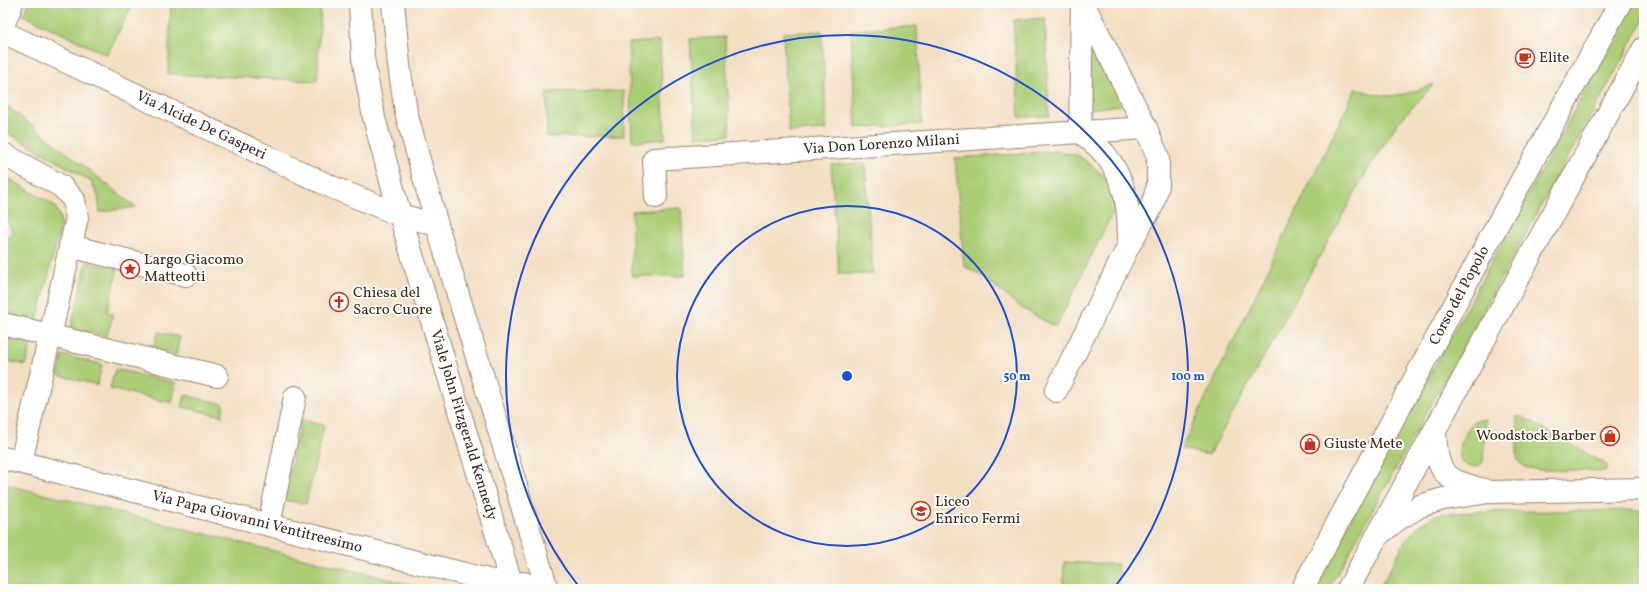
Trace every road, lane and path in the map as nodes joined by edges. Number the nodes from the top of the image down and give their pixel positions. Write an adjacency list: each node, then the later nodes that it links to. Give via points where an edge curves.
1 (12, 3): 6 (street)
2 (360, 3): 13 (street, Viale John Fitzgerald Kennedy, via 363,58 374,118)
3 (393, 3): 14 (street, via 406,112)
4 (1082, 3): 9 (street); 10 (street)
5 (1620, 3): 31 (street, Corso del Popolo, via 1504,212)
6 (3, 26)
7 (3, 32): 13 (street, Via Alcide De Gasperi, via 334,188)
8 (1644, 48): 23 (street)
9 (1146, 128): 10 (street, Via Don Lorenzo Milani); 15 (street, via 1158,157 1158,186 1152,206)
10 (1080, 132): 12 (street, Via Don Lorenzo Milani, via 654,159); 15 (street, via 1103,151 1115,168 1125,191 1129,215)
11 (3, 154): 16 (street, via 62,186 74,200 77,218)
12 (656, 197)
13 (400, 215): 14 (street, Via Alcide De Gasperi); 30 (street, Viale John Fitzgerald Kennedy)
14 (437, 224): 29 (street)
15 (1129, 245): 21 (street)
16 (70, 246): 17 (street); 19 (street)
17 (186, 275)
18 (3, 324): 19 (street)
19 (50, 335): 20 (street); 24 (street)
20 (217, 376)
21 (1056, 391)
22 (295, 397): 27 (street)
23 (1435, 430): 26 (street, via 1436,451 1447,476 1459,483); 28 (street)
24 (12, 460): 27 (street, Via Papa Giovanni Ventitreesimo)
25 (1644, 489): 26 (street)
26 (1489, 492): 28 (street, via 1443,499 1420,506)
27 (269, 525): 30 (street, Via Papa Giovanni Ventitreesimo)
28 (1376, 537): 32 (street)
29 (545, 584): 30 (street)
30 (512, 587)
31 (1302, 589)
32 (1348, 589)

